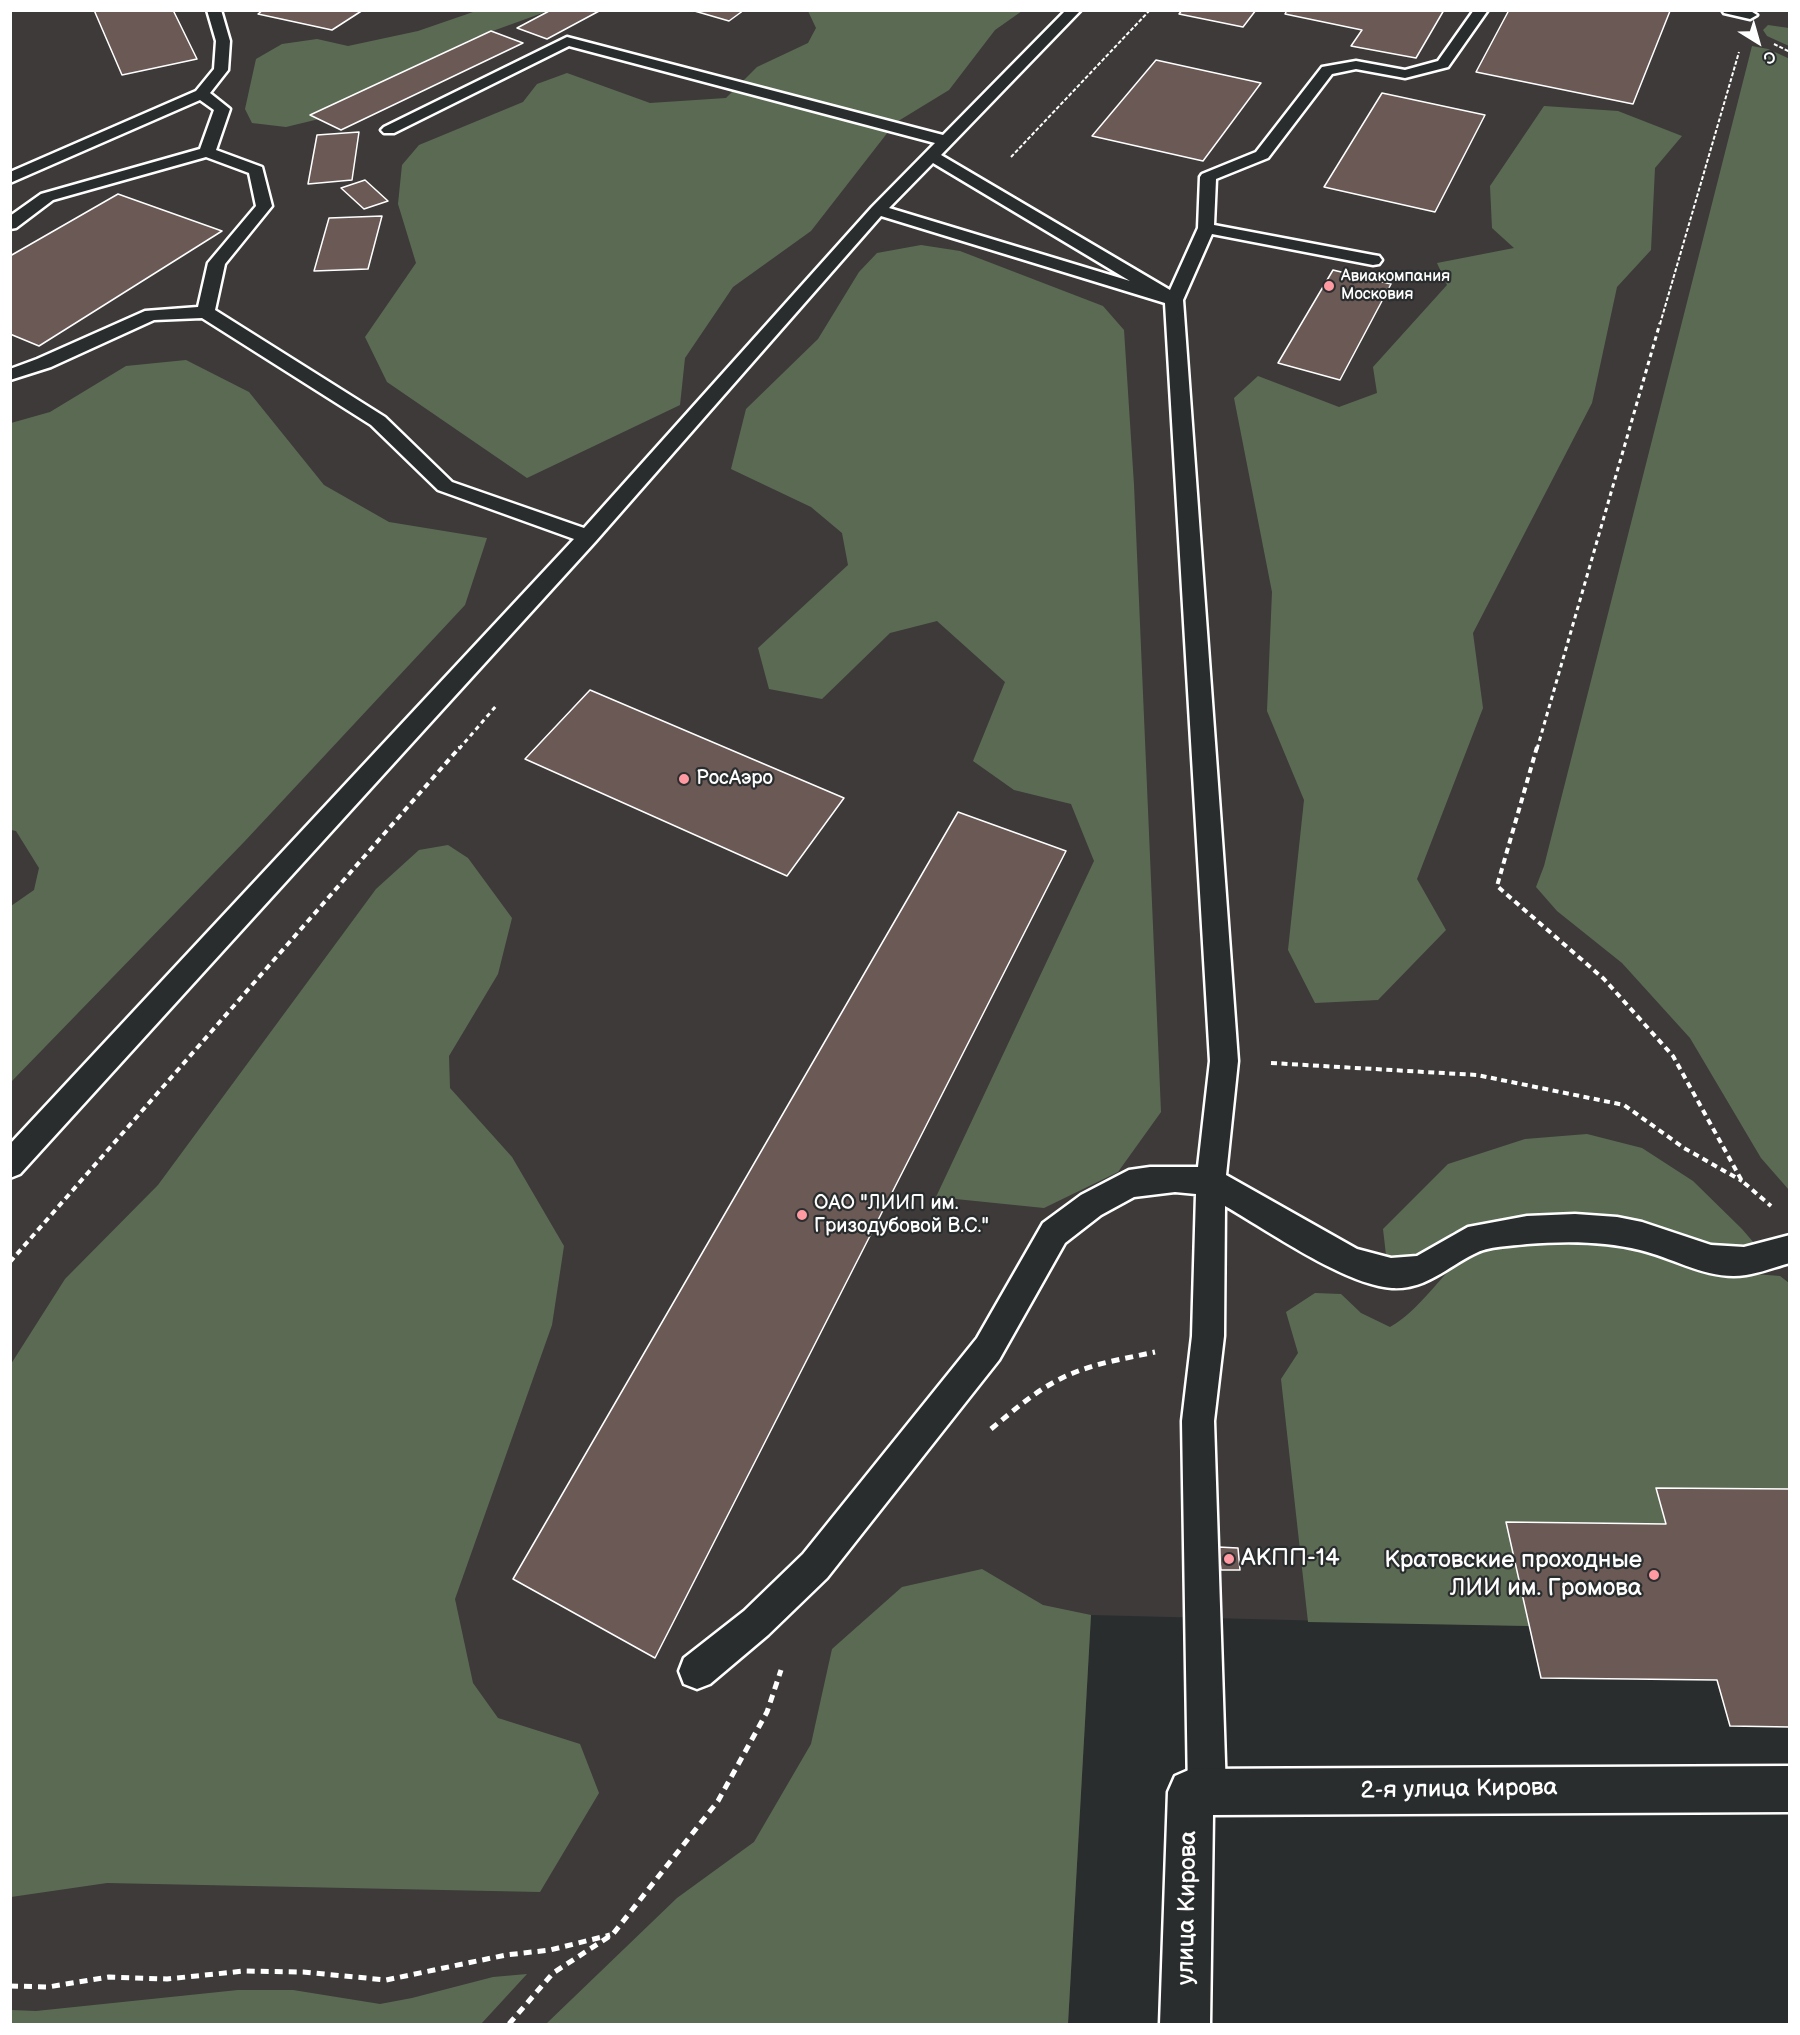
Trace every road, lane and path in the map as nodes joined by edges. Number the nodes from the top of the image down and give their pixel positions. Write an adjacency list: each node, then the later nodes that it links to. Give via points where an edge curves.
1 (214, 10): 6 (lane, via 223,41 221,70)
2 (1074, 10): 8 (lane)
3 (1481, 10): 14 (lane, via 1443,64 1405,74 1356,64 1328,70 1262,155 1208,177)
4 (1729, 10): 5 (lane)
5 (1750, 15): 25 (path, via 1497,886 1604,978 1673,1056 1742,1181)
6 (201, 94): 9 (lane, via 222,109); 10 (lane)
7 (388, 130): 8 (lane, via 567,41)
8 (940, 148): 12 (lane); 16 (lane)
9 (207, 152): 11 (lane); 17 (lane, via 256,170 264,206 216,262)
10 (14, 177): 11 (lane)
11 (47, 197): 13 (lane)
12 (878, 210): 16 (lane); 21 (lane)
13 (10, 224)
14 (1206, 228): 15 (lane); 16 (lane)
15 (1373, 260)
16 (1174, 300): 24 (lane, via 1224,1061)
17 (206, 312): 19 (lane, via 151,315); 21 (lane, via 378,421 445,486)
18 (10, 353): 19 (lane)
19 (44, 363): 20 (lane)
20 (10, 375)
21 (588, 537): 23 (lane)
22 (499, 702): 27 (path)
23 (10, 1165)
24 (1212, 1182): 26 (lane, via 1352,1262 1391,1273 1421,1270 1468,1241 1527,1230 1617,1231 1710,1259 1744,1260); 28 (lane); 31 (lane, via 1175,1179 1129,1184 1091,1205 1054,1233 988,1348 815,1566 756,1623)
25 (1774, 1208)
26 (1790, 1249)
27 (10, 1262)
28 (1208, 1336): 29 (path, via 1061,1378); 33 (lane, via 1198,1421 1204,1594)
29 (984, 1434)
30 (784, 1662): 34 (path, via 767,1712 718,1801)
31 (697, 1671)
32 (1790, 1789): 33 (street, 2-я улица Кирова)
33 (1199, 1792): 37 (street, улица Кирова)
34 (613, 1934): 35 (path, via 550,1950 386,1980 244,1971 167,1979 109,1977 48,1987); 36 (path, via 553,1973)
35 (10, 1986)
36 (509, 2025)
37 (1185, 2025)

